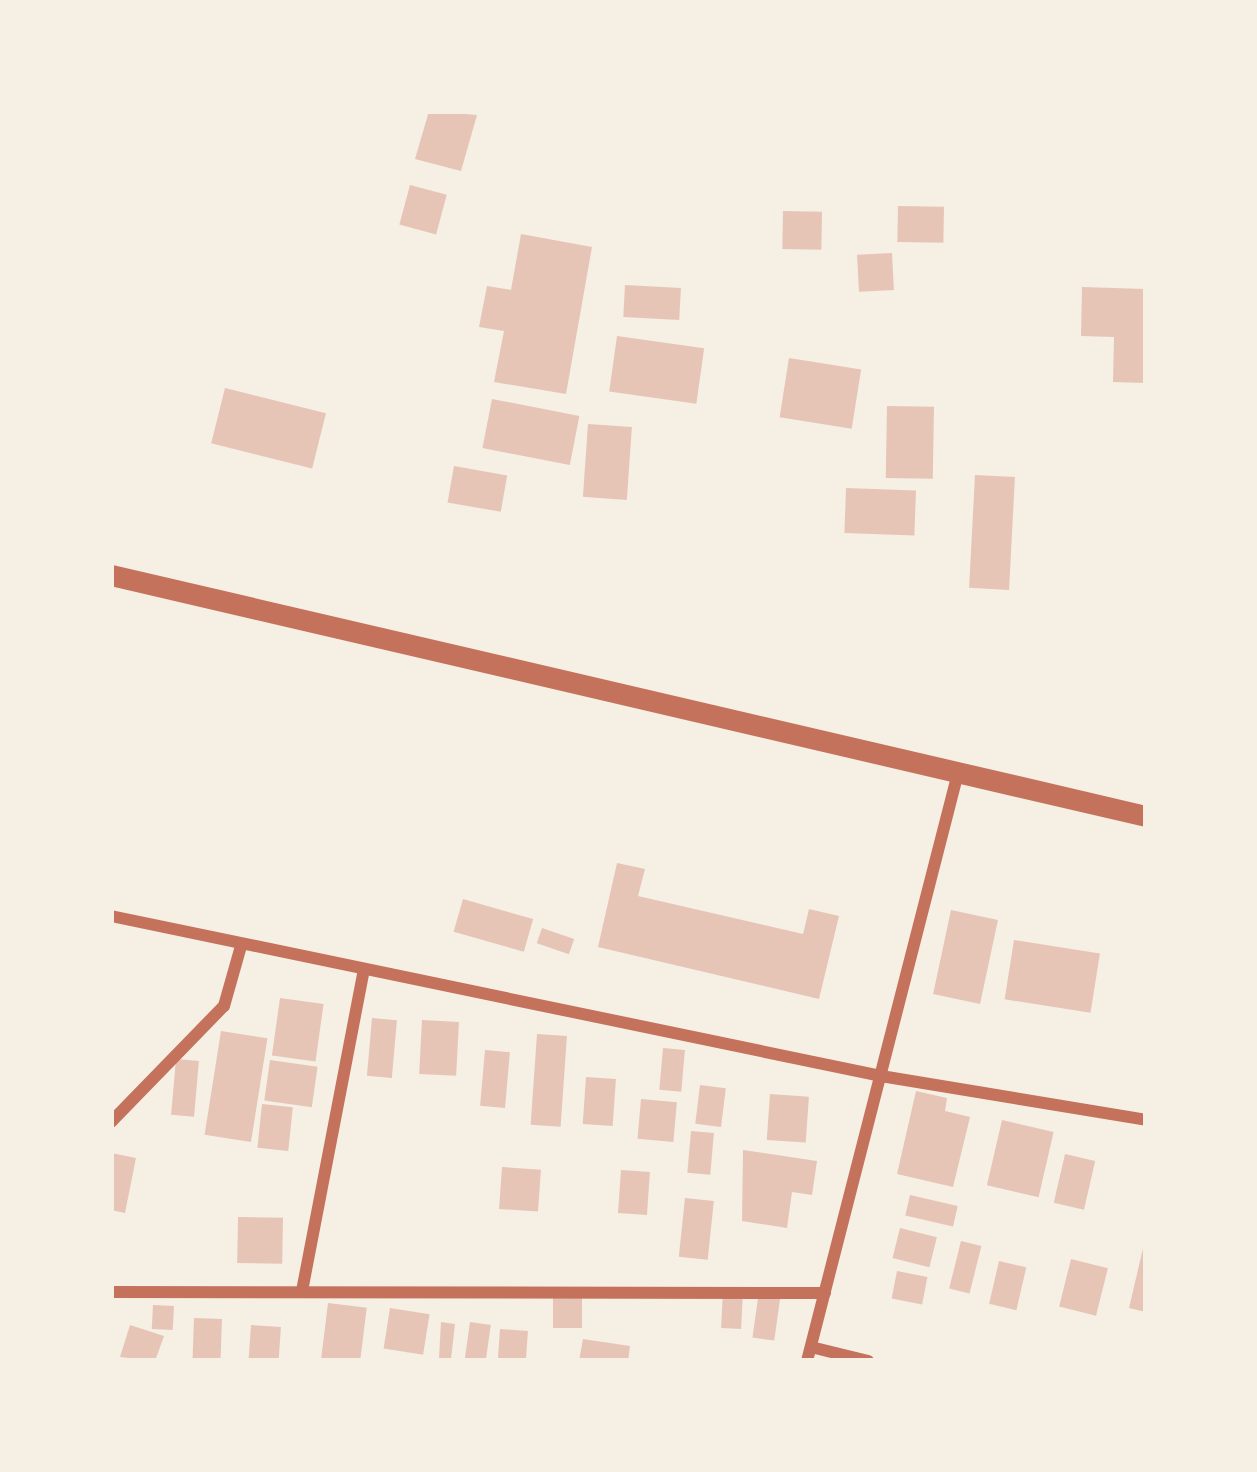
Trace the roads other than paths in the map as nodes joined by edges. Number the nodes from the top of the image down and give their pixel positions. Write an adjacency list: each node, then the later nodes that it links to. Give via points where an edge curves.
1 (111, 574): 2 (street)
2 (958, 773): 3 (street); 7 (street)
3 (1146, 816)
4 (111, 916): 5 (street)
5 (241, 946): 6 (street); 9 (street, via 224,1006)
6 (363, 973): 7 (street); 10 (street)
7 (881, 1076): 8 (street); 12 (street)
8 (1146, 1120)
9 (111, 1122)
10 (302, 1291): 11 (street); 12 (street)
11 (111, 1292)
12 (825, 1293): 13 (street)
13 (809, 1354): 14 (street)
14 (868, 1361)

